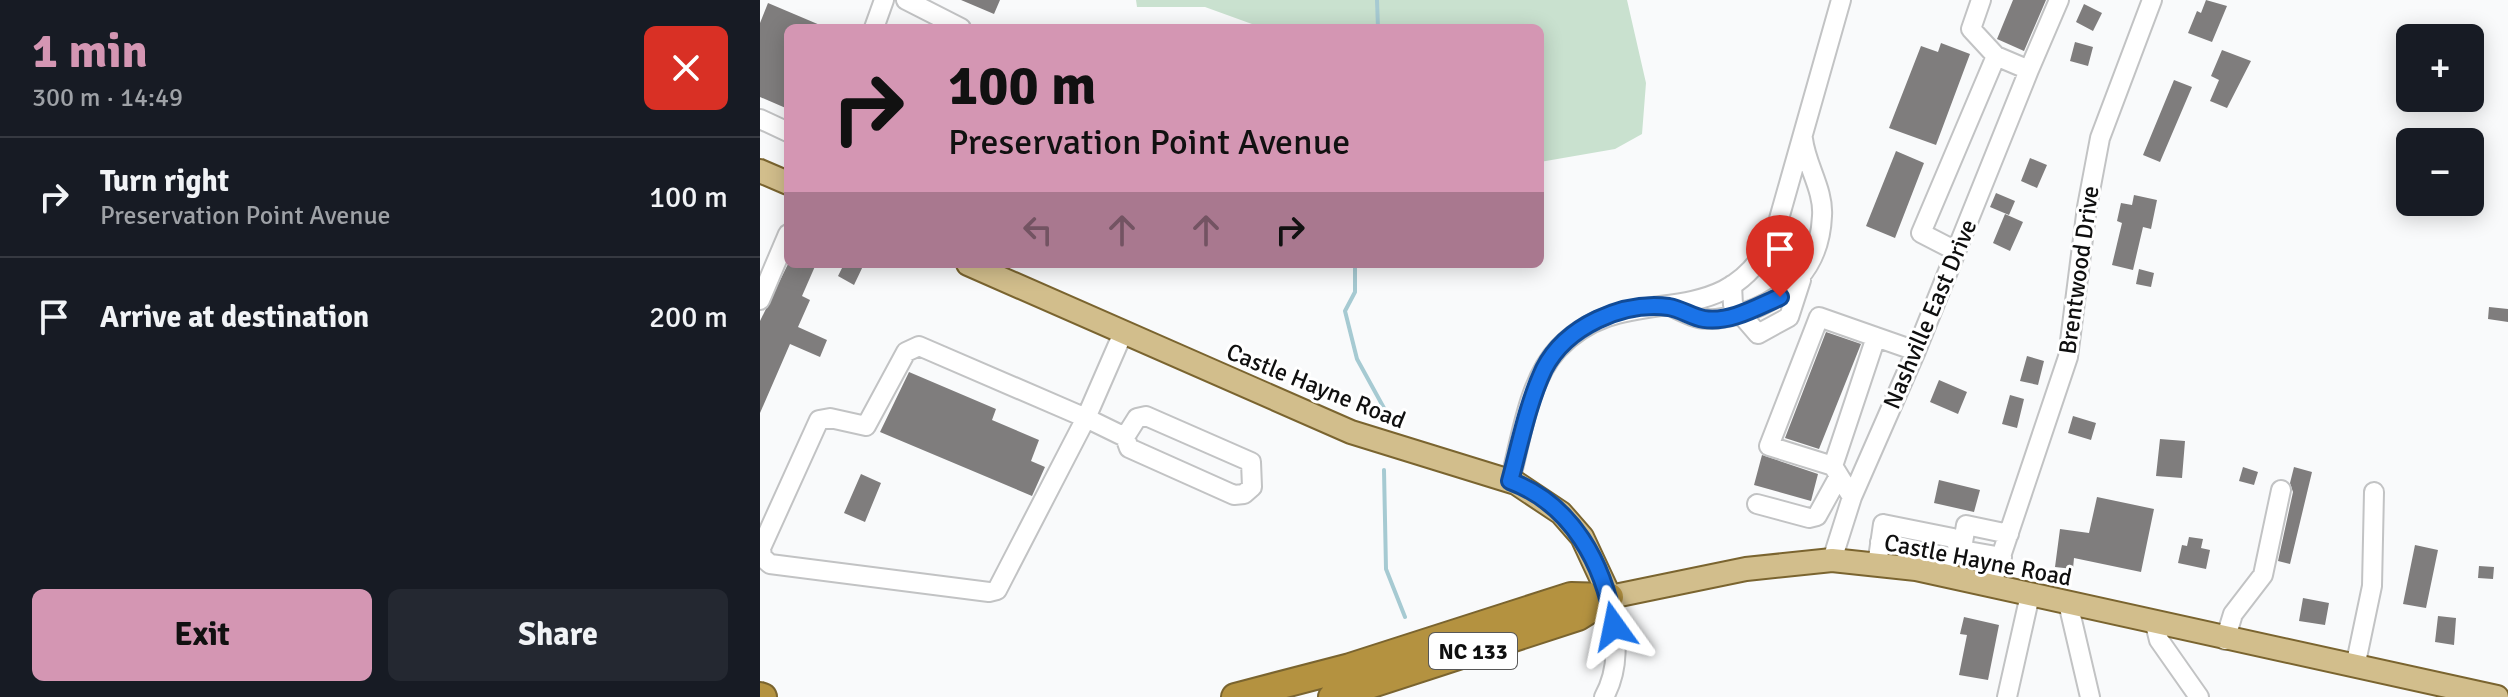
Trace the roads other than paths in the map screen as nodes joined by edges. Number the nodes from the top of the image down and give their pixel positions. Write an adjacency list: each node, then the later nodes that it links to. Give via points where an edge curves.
1 (884, 0): 7 (street)
2 (906, 0): 8 (street)
3 (1841, 0): 13 (street)
4 (1981, 0): 9 (street, via 1971,29)
5 (2059, 0): 10 (street, Nashville East Drive)
6 (2152, 0): 36 (street, Brentwood Drive, via 2100,138 2072,340)
7 (875, 24)
8 (953, 24)
9 (1996, 56): 10 (street); 18 (street, via 1921,233)
10 (2029, 70): 18 (street, Nashville East Drive)
11 (760, 119): 12 (street)
12 (784, 130)
13 (1803, 138): 17 (street); 20 (street, via 1822,216)
14 (760, 171): 15 (main road)
15 (784, 181)
16 (784, 243): 22 (street)
17 (1769, 245): 20 (street, via 1783,240 1804,247); 21 (street)
18 (1956, 251): 27 (street, Nashville East Drive)
19 (977, 268): 25 (main road, Castle Hayne Road)
20 (1804, 274): 24 (street, via 1780,297)
21 (1732, 285): 23 (street); 24 (street, via 1730,297)
22 (760, 300)
23 (1672, 307): 24 (street, via 1708,320); 31 (street, via 1614,312 1558,349 1541,379)
24 (1739, 314)
25 (1123, 333): 28 (street); 31 (main road, Castle Hayne Road, via 1351,432)
26 (1876, 337): 27 (street); 30 (street); 30 (street, via 1819,317 1769,446)
27 (1916, 351): 34 (street, Nashville East Drive)
28 (1086, 418): 28 (street, via 997,590 770,564 762,557 761,548 819,420 866,426 912,347); 29 (street)
29 (1125, 437): 29 (street, via 1129,448 1234,495 1252,487 1251,462 1146,416 1137,418)
30 (1836, 471): 34 (street); 35 (street, via 1817,516)
31 (1510, 481): 44 (main road, Castle Hayne Road, via 1561,513 1582,537)
32 (2281, 490): 47 (street, via 2263,575 2233,614)
33 (2374, 492): 49 (street, via 2372,586)
34 (1852, 497): 39 (street, Nashville East Drive)
35 (1757, 504)
36 (2009, 534): 37 (street, via 1966,525); 38 (street, Brentwood Drive)
37 (1962, 550): 38 (street); 40 (street, via 1953,538 1883,524); 41 (street)
38 (2002, 557): 42 (street, Brentwood Drive)
39 (1832, 560): 40 (main road, Castle Hayne Road / NC 133); 44 (main road, Castle Hayne Road / NC 133, via 1746,569)
40 (1877, 565): 41 (main road, Castle Hayne Road / NC 133)
41 (1957, 578): 42 (main road, Castle Hayne Road / NC 133)
42 (1991, 586): 43 (main road, Castle Hayne Road / NC 133)
43 (2030, 595): 45 (main road, Castle Hayne Road / NC 133); 54 (street)
44 (1610, 597): 48 (highway, NC 133, via 1571,596); 52 (highway, NC 133, via 1578,617); 53 (street, via 1617,650)
45 (2068, 603): 46 (main road, Castle Hayne Road / NC 133); 55 (street)
46 (2155, 624): 47 (main road, Castle Hayne Road / NC 133); 56 (street, via 2159,640)
47 (2225, 640): 49 (main road, Castle Hayne Road / NC 133)
48 (1350, 667): 50 (highway, NC 133); 51 (highway)
49 (2355, 667): 57 (main road, Castle Hayne Road / NC 133)
50 (1235, 697)
51 (1267, 697)
52 (1332, 697)
53 (1604, 697)
54 (2007, 697)
55 (2090, 697)
56 (2199, 697)
57 (2497, 697)

